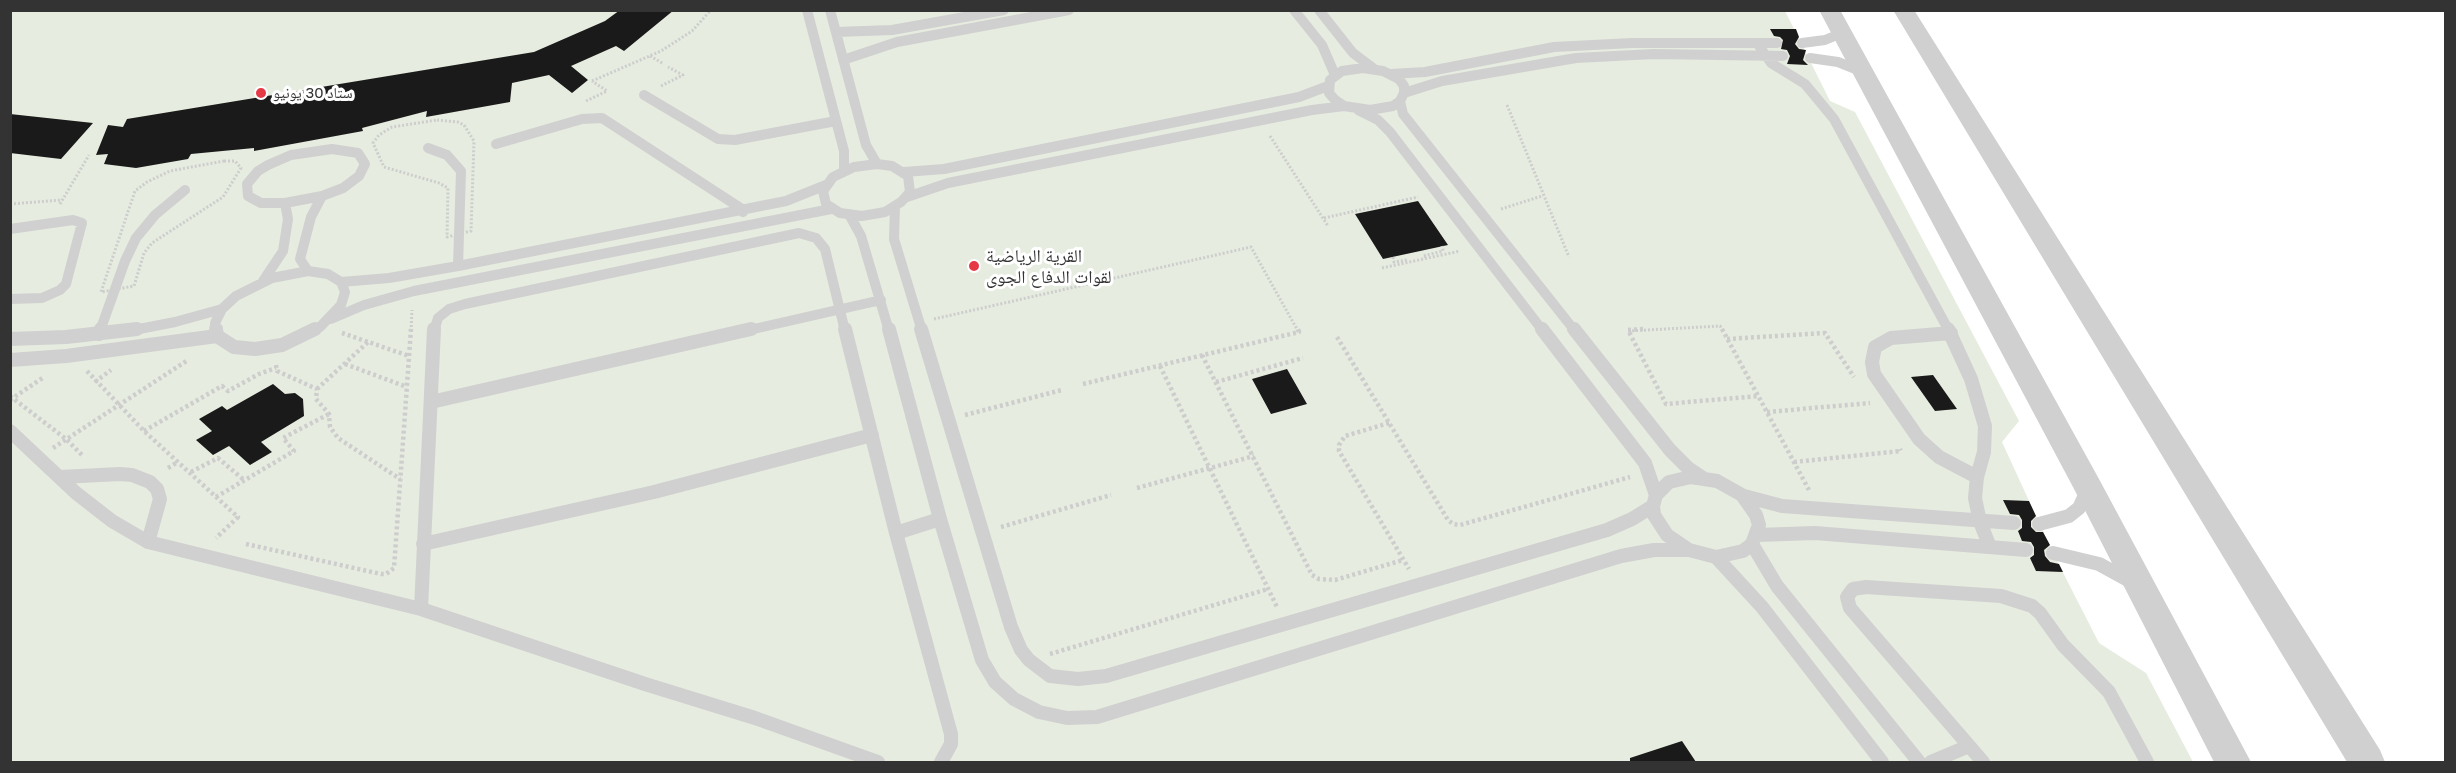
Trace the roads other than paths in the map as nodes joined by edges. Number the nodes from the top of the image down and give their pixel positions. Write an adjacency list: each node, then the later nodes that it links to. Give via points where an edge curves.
1 (807, 10): 26 (lane)
2 (830, 10): 9 (lane)
3 (1004, 10): 9 (lane, via 892,30)
4 (1069, 10): 16 (lane, via 897,42)
5 (1294, 10): 20 (lane, via 1322,45)
6 (1319, 10): 17 (lane, via 1353,52)
7 (1903, 10): 90 (street)
8 (1835, 22): 12 (lane, via 1825,40); 18 (street)
9 (836, 32): 16 (lane)
10 (1757, 43): 11 (lane); 13 (lane); 19 (lane, via 1554,47 1425,72)
11 (1777, 43)
12 (1802, 43)
13 (1763, 55): 14 (lane); 23 (lane, via 1576,58 1462,77 1422,86); 52 (lane, via 1805,84 1834,119)
14 (1783, 56)
15 (1810, 58): 18 (lane, via 1838,62)
16 (843, 60): 29 (lane, via 866,145)
17 (1374, 69): 19 (lane); 20 (lane, via 1352,69)
18 (1864, 73): 63 (street)
19 (1391, 74): 23 (lane, via 1404,86)
20 (1335, 75): 21 (lane)
21 (1328, 86): 24 (lane, via 1329,93); 31 (lane, via 1307,95 1253,107 944,169)
22 (644, 95): 26 (lane, via 710,136 726,140)
23 (1402, 97): 25 (lane, via 1382,109); 62 (lane, via 1403,114 1670,450)
24 (1344, 106): 25 (lane); 35 (lane, via 948,183)
25 (1358, 110): 65 (lane, via 1384,126 1640,456 1651,475)
26 (836, 121): 30 (lane, via 844,151)
27 (496, 144): 38 (lane, via 582,119 602,118)
28 (428, 148): 43 (lane, via 447,155 461,171)
29 (877, 164): 30 (lane); 31 (lane)
30 (844, 170): 32 (lane)
31 (904, 172): 35 (lane, via 911,186)
32 (826, 185): 38 (lane, via 796,198); 39 (lane, via 823,198)
33 (185, 190): 53 (lane, via 161,209 136,238)
34 (322, 196): 36 (lane); 36 (lane, via 359,176 365,164 363,158 340,149 291,155 258,171 247,184 246,190 253,200); 44 (lane, via 311,217 300,259)
35 (907, 197): 37 (lane)
36 (285, 203): 45 (lane, via 288,219 283,251)
37 (895, 207): 40 (lane, via 873,215); 65 (lane, via 894,239 1011,627 1021,650 1050,676 1106,676 1419,585 1607,530 1632,519)
38 (742, 209): 41 (lane); 43 (lane)
39 (831, 209): 40 (lane); 41 (lane)
40 (850, 216): 48 (lane, via 861,236)
41 (745, 225): 51 (lane, via 398,295)
42 (10, 229): 47 (lane, via 73,220 82,223 66,284 42,298)
43 (459, 266): 46 (lane, via 389,279)
44 (308, 271): 45 (lane); 46 (lane, via 328,274)
45 (262, 282): 49 (lane)
46 (341, 282): 51 (lane, via 345,292)
47 (10, 299)
48 (881, 300): 50 (lane); 66 (lane)
49 (222, 309): 53 (lane, via 175,322); 54 (lane, via 215,324)
50 (840, 310): 57 (lane); 57 (lane, via 822,243 799,233 497,296 457,306 438,318 434,328); 59 (lane)
51 (331, 319): 54 (lane, via 282,345 234,347)
52 (1951, 333): 61 (lane, via 1971,379 1984,426 1984,452); 61 (lane, via 1891,338 1875,347 1874,374 1918,439 1939,457)
53 (99, 334): 55 (lane)
54 (218, 338): 56 (lane)
55 (10, 339)
56 (10, 360)
57 (430, 402): 73 (lane)
58 (10, 431): 60 (lane)
59 (872, 435): 70 (lane); 73 (lane, via 654,492)
60 (60, 477): 72 (lane, via 112,521); 72 (lane, via 120,474 150,482 160,499)
61 (1977, 477): 67 (lane, via 1975,498)
62 (1703, 478): 64 (lane); 65 (lane, via 1670,482)
63 (2088, 487): 69 (lane, via 2079,508 2056,521); 79 (street)
64 (1742, 495): 67 (lane, via 1768,504); 71 (lane, via 1759,525)
65 (1654, 500): 75 (lane, via 1654,516 1667,535)
66 (940, 519): 70 (lane); 75 (lane, via 982,660 994,681 1014,699 1039,712 1067,718 1098,717 1126,710 1621,556 1654,550)
67 (1980, 522): 68 (lane); 74 (lane)
68 (2014, 523)
69 (2039, 524)
70 (896, 532): 83 (lane, via 951,734 951,744)
71 (1755, 539): 74 (lane, via 1815,533); 78 (lane, via 1743,551); 85 (lane, via 1777,586)
72 (148, 542): 80 (lane)
73 (423, 544): 80 (lane)
74 (1990, 547): 76 (lane)
75 (1689, 550): 78 (lane)
76 (2026, 550)
77 (2053, 553): 79 (lane, via 2100,564)
78 (1716, 556): 84 (lane, via 1762,607)
79 (2143, 590): 89 (street)
80 (421, 609): 82 (lane)
81 (1969, 746): 86 (lane); 87 (lane); 88 (lane, via 1850,608 1847,597 1853,589 2022,600 2040,613 2068,650 2109,692)
82 (878, 762)
83 (941, 762)
84 (1882, 762)
85 (1919, 762)
86 (1931, 762)
87 (1983, 762)
88 (2146, 762)
89 (2233, 762)
90 (2367, 762)

